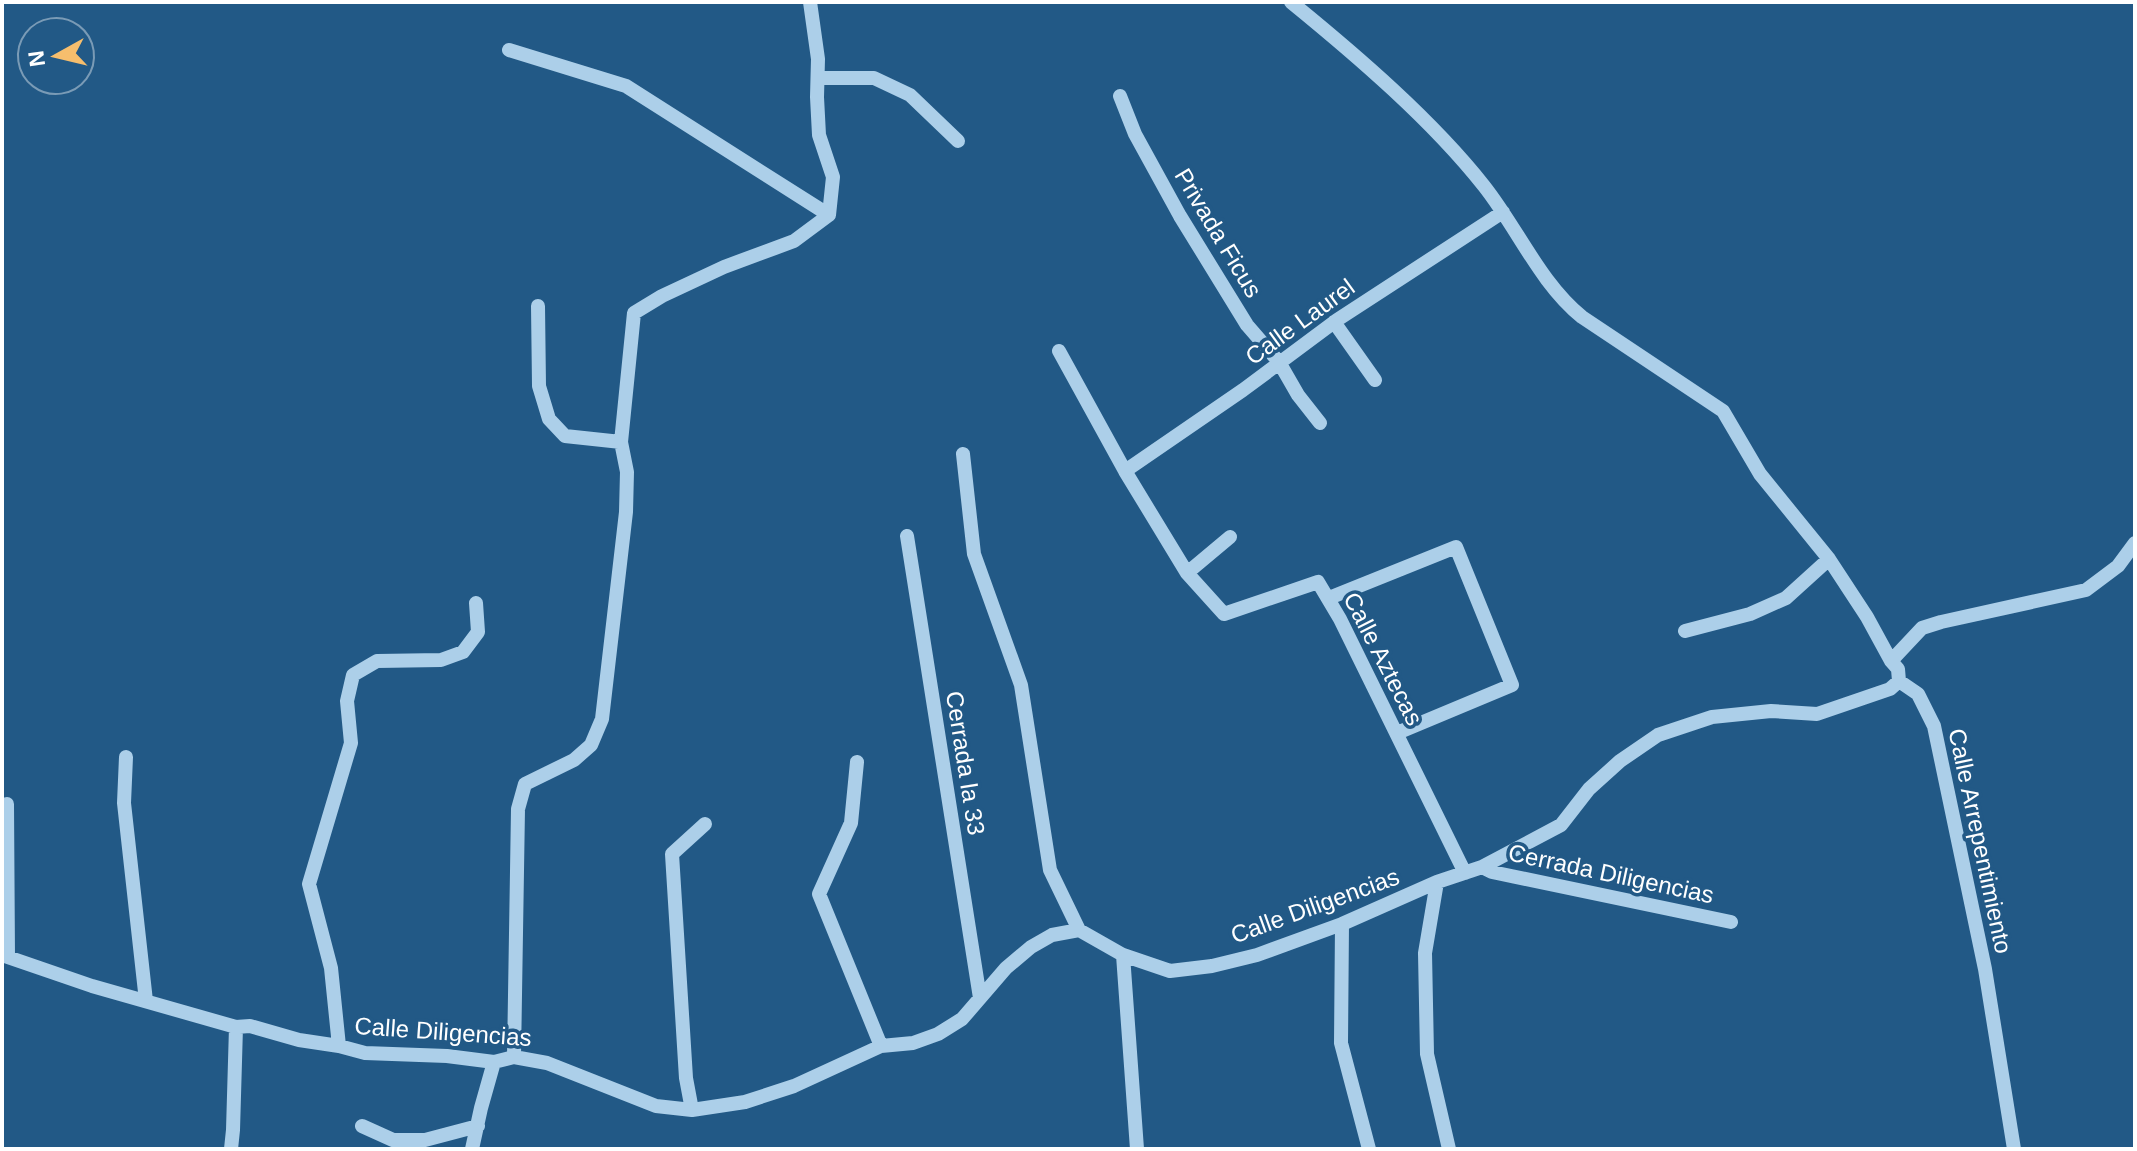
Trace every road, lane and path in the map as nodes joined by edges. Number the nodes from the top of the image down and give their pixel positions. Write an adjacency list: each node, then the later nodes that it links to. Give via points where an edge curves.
1 (810, 2): 4 (street)
2 (1291, 2): 7 (street, Calle Arrepentimiento, via 1407,104)
3 (509, 50): 8 (street, via 626,86)
4 (818, 78): 6 (street, via 874,78 910,95); 8 (street, via 819,135 833,177)
5 (1120, 96): 12 (street, Privada Ficus, via 1180,216 1247,325)
6 (958, 141)
7 (1503, 212): 10 (street, Calle Laurel); 21 (street, Calle Arrepentimiento, via 1565,303 1723,411 1760,474)
8 (829, 215): 15 (street, via 794,241 724,267 634,313)
9 (538, 306): 15 (street, via 539,386 549,419 565,436)
10 (1334, 322): 12 (street, Calle Laurel); 13 (street)
11 (1059, 351): 17 (street, Calle Aztecas)
12 (1279, 362): 14 (street, Privada Ficus); 17 (street, Calle Laurel)
13 (1375, 380)
14 (1320, 423)
15 (621, 442): 46 (street, via 626,512 602,719 591,745 574,760 525,784 518,809)
16 (963, 454): 38 (street, via 974,554 1021,685 1050,870)
17 (1125, 471): 22 (street, Calle Aztecas)
18 (907, 536): 41 (street, Cerrada la 33)
19 (1230, 537): 22 (street)
20 (2135, 543): 26 (street, via 2118,566 2086,590 1922,628)
21 (1829, 559): 25 (street, via 1786,598 1750,614); 26 (street, Calle Arrepentimiento)
22 (1187, 573): 23 (street, Calle Aztecas, via 1224,614 1318,582)
23 (1329, 598): 28 (street, Calle Aztecas); 28 (street, via 1456,547 1512,685)
24 (476, 603): 44 (street, via 478,632 463,652 441,660 377,661 353,675 347,701 351,743 309,884 331,968)
25 (1685, 631)
26 (1891, 661): 27 (street, Calle Arrepentimiento)
27 (1899, 681): 33 (street, Calle Diligencias, via 1890,689 1817,714 1771,711 1712,717 1658,735 1589,789 1561,825); 56 (street, Calle Arrepentimiento, via 1918,694 1934,726 1985,969)
28 (1397, 733): 34 (street, Calle Aztecas)
29 (126, 757): 42 (street, via 124,803)
30 (857, 762): 45 (street, via 851,823 819,894)
31 (7, 804): 40 (street)
32 (705, 824): 48 (street, via 672,854)
33 (1482, 867): 34 (street, Calle Diligencias); 36 (street, Cerrada Diligencias)
34 (1465, 873): 35 (street, Calle Diligencias)
35 (1437, 882): 37 (street, Calle Diligencias); 55 (street, via 1425,953 1427,1054)
36 (1731, 922)
37 (1342, 924): 39 (street, Calle Diligencias, via 1212,966 1170,971); 54 (street, via 1341,1043)
38 (1079, 930): 39 (street, Calle Diligencias); 41 (street, Calle Diligencias, via 1052,935 1031,947)
39 (1123, 955): 53 (street)
40 (5, 956): 42 (street, Calle Diligencias)
41 (980, 998): 45 (street, Calle Diligencias, via 962,1019 938,1034)
42 (146, 1001): 43 (street, Calle Diligencias)
43 (236, 1027): 44 (street, Calle Diligencias); 51 (street)
44 (339, 1046): 47 (street, Calle Diligencias, via 365,1053)
45 (881, 1046): 48 (street, Calle Diligencias, via 794,1086 745,1102)
46 (514, 1057): 47 (street, Calle Diligencias); 48 (street, Calle Diligencias, via 547,1063 656,1106)
47 (494, 1062): 50 (street)
48 (692, 1110)
49 (362, 1126): 50 (street, via 393,1140 425,1140)
50 (478, 1126): 52 (street)
51 (231, 1149)
52 (472, 1149)
53 (1137, 1149)
54 (1369, 1149)
55 (1449, 1149)
56 (2014, 1149)

